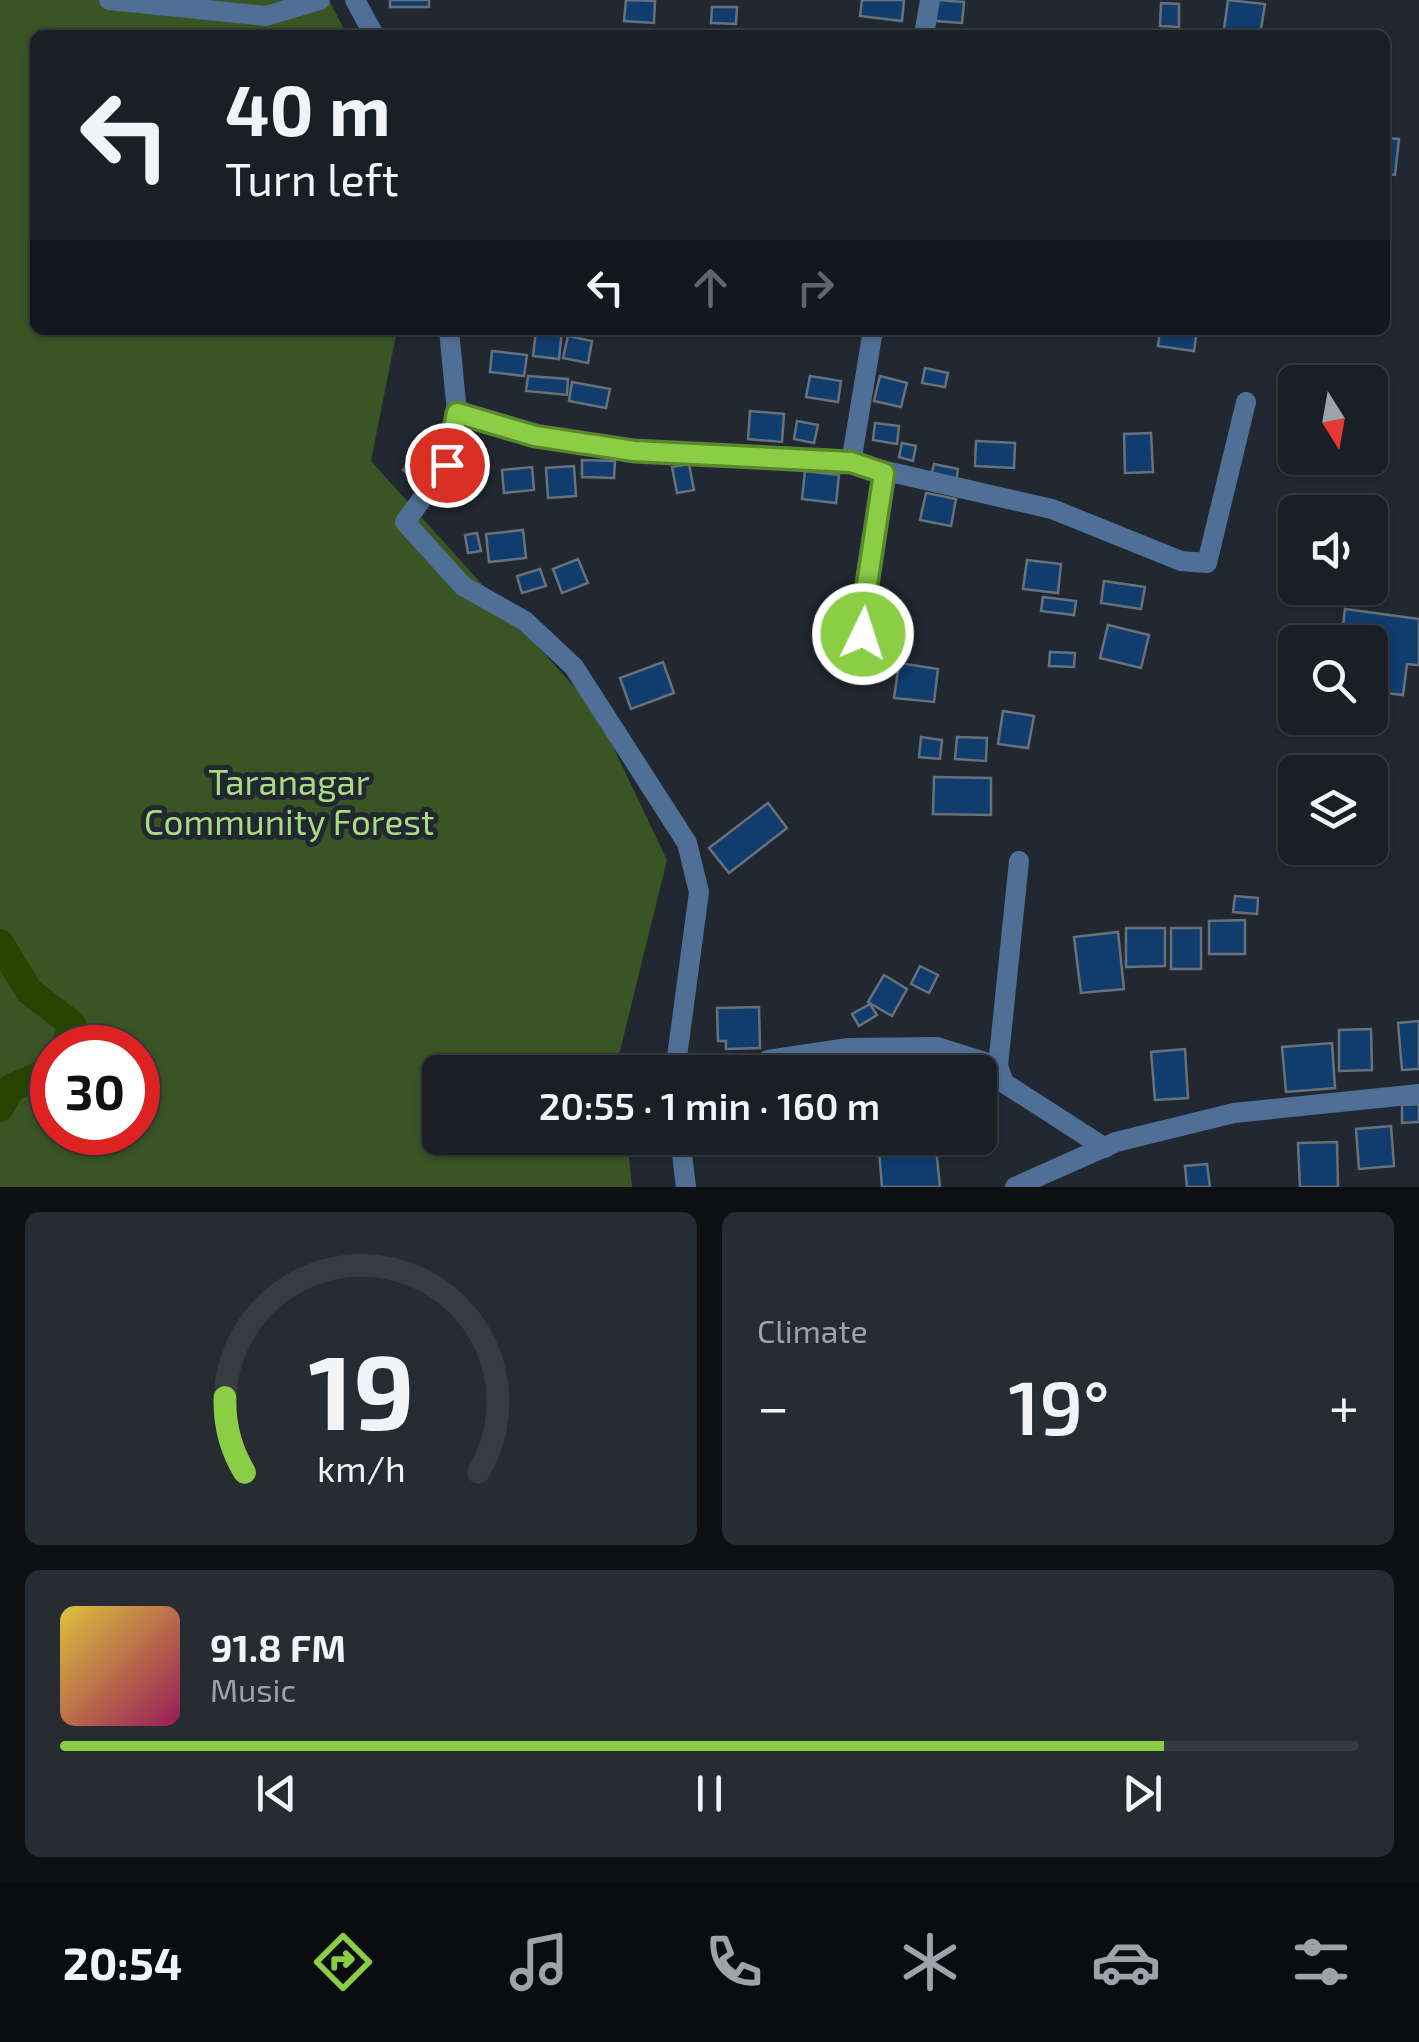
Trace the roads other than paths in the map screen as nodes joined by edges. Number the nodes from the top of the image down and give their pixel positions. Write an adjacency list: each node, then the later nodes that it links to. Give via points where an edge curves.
1 (109, 0): 2 (street, via 266,16)
2 (320, 0)
3 (355, 0): 5 (street)
4 (930, 0): 6 (street)
5 (371, 30)
6 (925, 30)
7 (450, 335): 10 (street)
8 (872, 335): 11 (street)
9 (1246, 402): 12 (street, via 1207,562 1181,561 1052,510)
10 (457, 413): 11 (street, via 535,436 634,451); 15 (street, via 447,465 405,522 463,586 524,622 574,667 688,843 699,892)
11 (851, 462): 12 (street)
12 (884, 473): 13 (street, via 863,634 867,653)
13 (881, 666)
14 (1019, 861): 18 (street)
15 (677, 1055)
16 (801, 1055): 17 (street, via 937,1046)
17 (964, 1055)
18 (998, 1066): 20 (street, via 1004,1083)
19 (1419, 1094): 20 (street, via 1234,1113)
20 (1105, 1148): 23 (street)
21 (682, 1155): 22 (street)
22 (686, 1187)
23 (1016, 1187)

